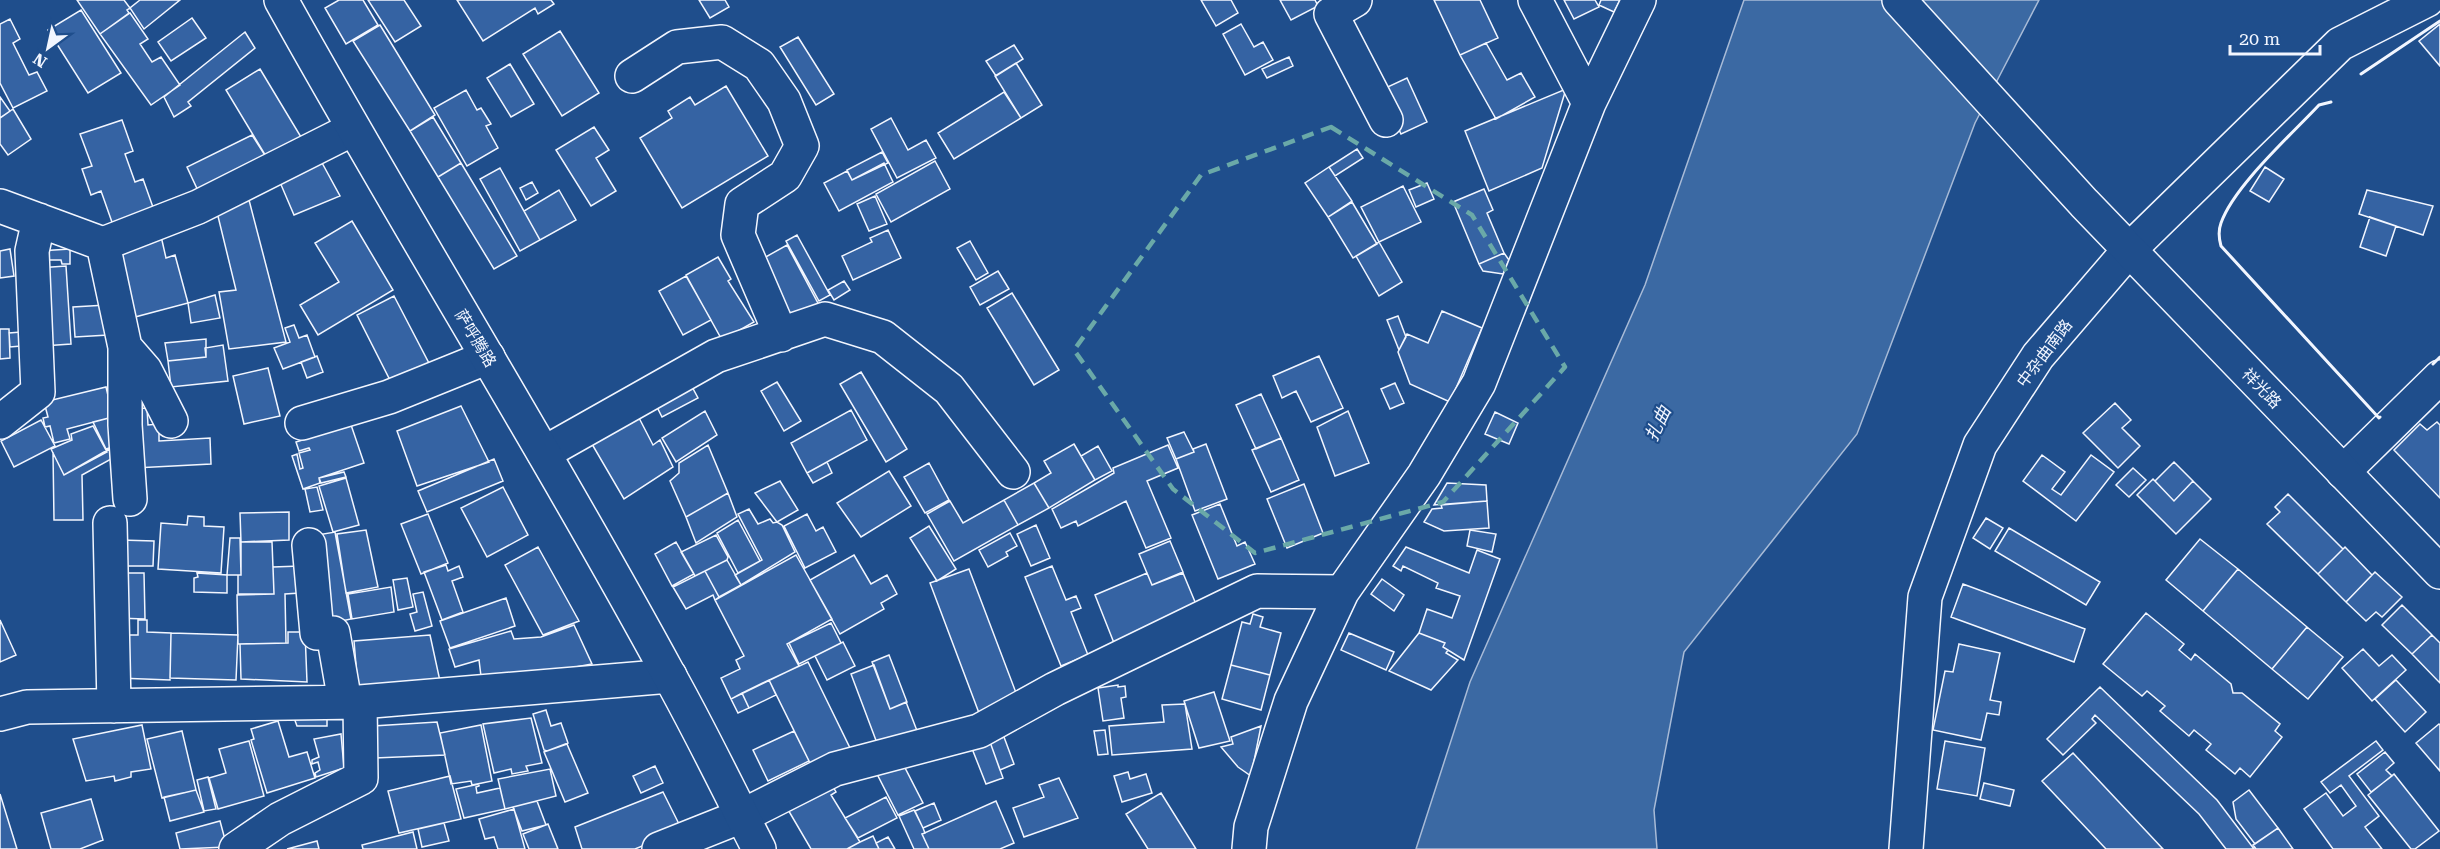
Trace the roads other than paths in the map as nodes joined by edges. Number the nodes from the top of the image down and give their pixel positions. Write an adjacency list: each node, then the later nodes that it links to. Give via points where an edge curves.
1 (281, 0): 10 (main road, 萨呼腾路)
2 (1355, 0): 9 (main road, via 1331,14)
3 (1535, 0): 8 (main road)
4 (1639, 0): 8 (main road)
5 (1899, 0): 14 (main road, 祥光路)
6 (2427, 0): 14 (main road, 中杂曲南路, via 2340,44)
7 (632, 76): 15 (main road, via 677,47 722,42 759,65 784,101 802,146 785,176 742,204 738,235)
8 (1589, 103): 27 (main road, via 1479,383 1424,475)
9 (1386, 120)
10 (353, 129): 13 (main road, via 198,207); 17 (main road, 萨呼腾路)
11 (0, 206): 12 (main road)
12 (39, 220): 13 (main road); 20 (main road, via 32,251 38,392)
13 (103, 244): 16 (main road)
14 (2129, 250): 24 (main road, 祥光路); 37 (main road, 中杂曲南路, via 2038,356 1980,446 1925,597)
15 (781, 335): 22 (main road, via 716,356); 23 (main road, via 825,319 883,337 949,389)
16 (124, 347): 19 (main road, via 145,370); 30 (main road, via 125,425)
17 (488, 357): 21 (main road, via 389,397); 22 (main road, 萨呼腾路)
18 (2440, 377): 24 (main road)
19 (171, 421)
20 (0, 422)
21 (302, 423)
22 (544, 453): 28 (main road, 萨呼腾路)
23 (1013, 472)
24 (2343, 472): 26 (main road, 祥光路)
25 (309, 545): 29 (main road, via 317,633 333,633)
26 (2440, 572)
27 (1342, 592): 32 (main road, via 1257,591 979,731 835,769); 36 (main road, via 1290,701 1251,826)
28 (670, 676): 29 (main road); 32 (main road, 萨呼腾路)
29 (352, 702): 30 (main road); 33 (main road, via 361,778 280,819)
30 (114, 706): 31 (main road, via 27,707)
31 (0, 714)
32 (742, 816): 34 (main road); 35 (main road, 萨呼腾路)
33 (236, 849)
34 (659, 849)
35 (759, 849)
36 (1249, 849)
37 (1906, 849)

